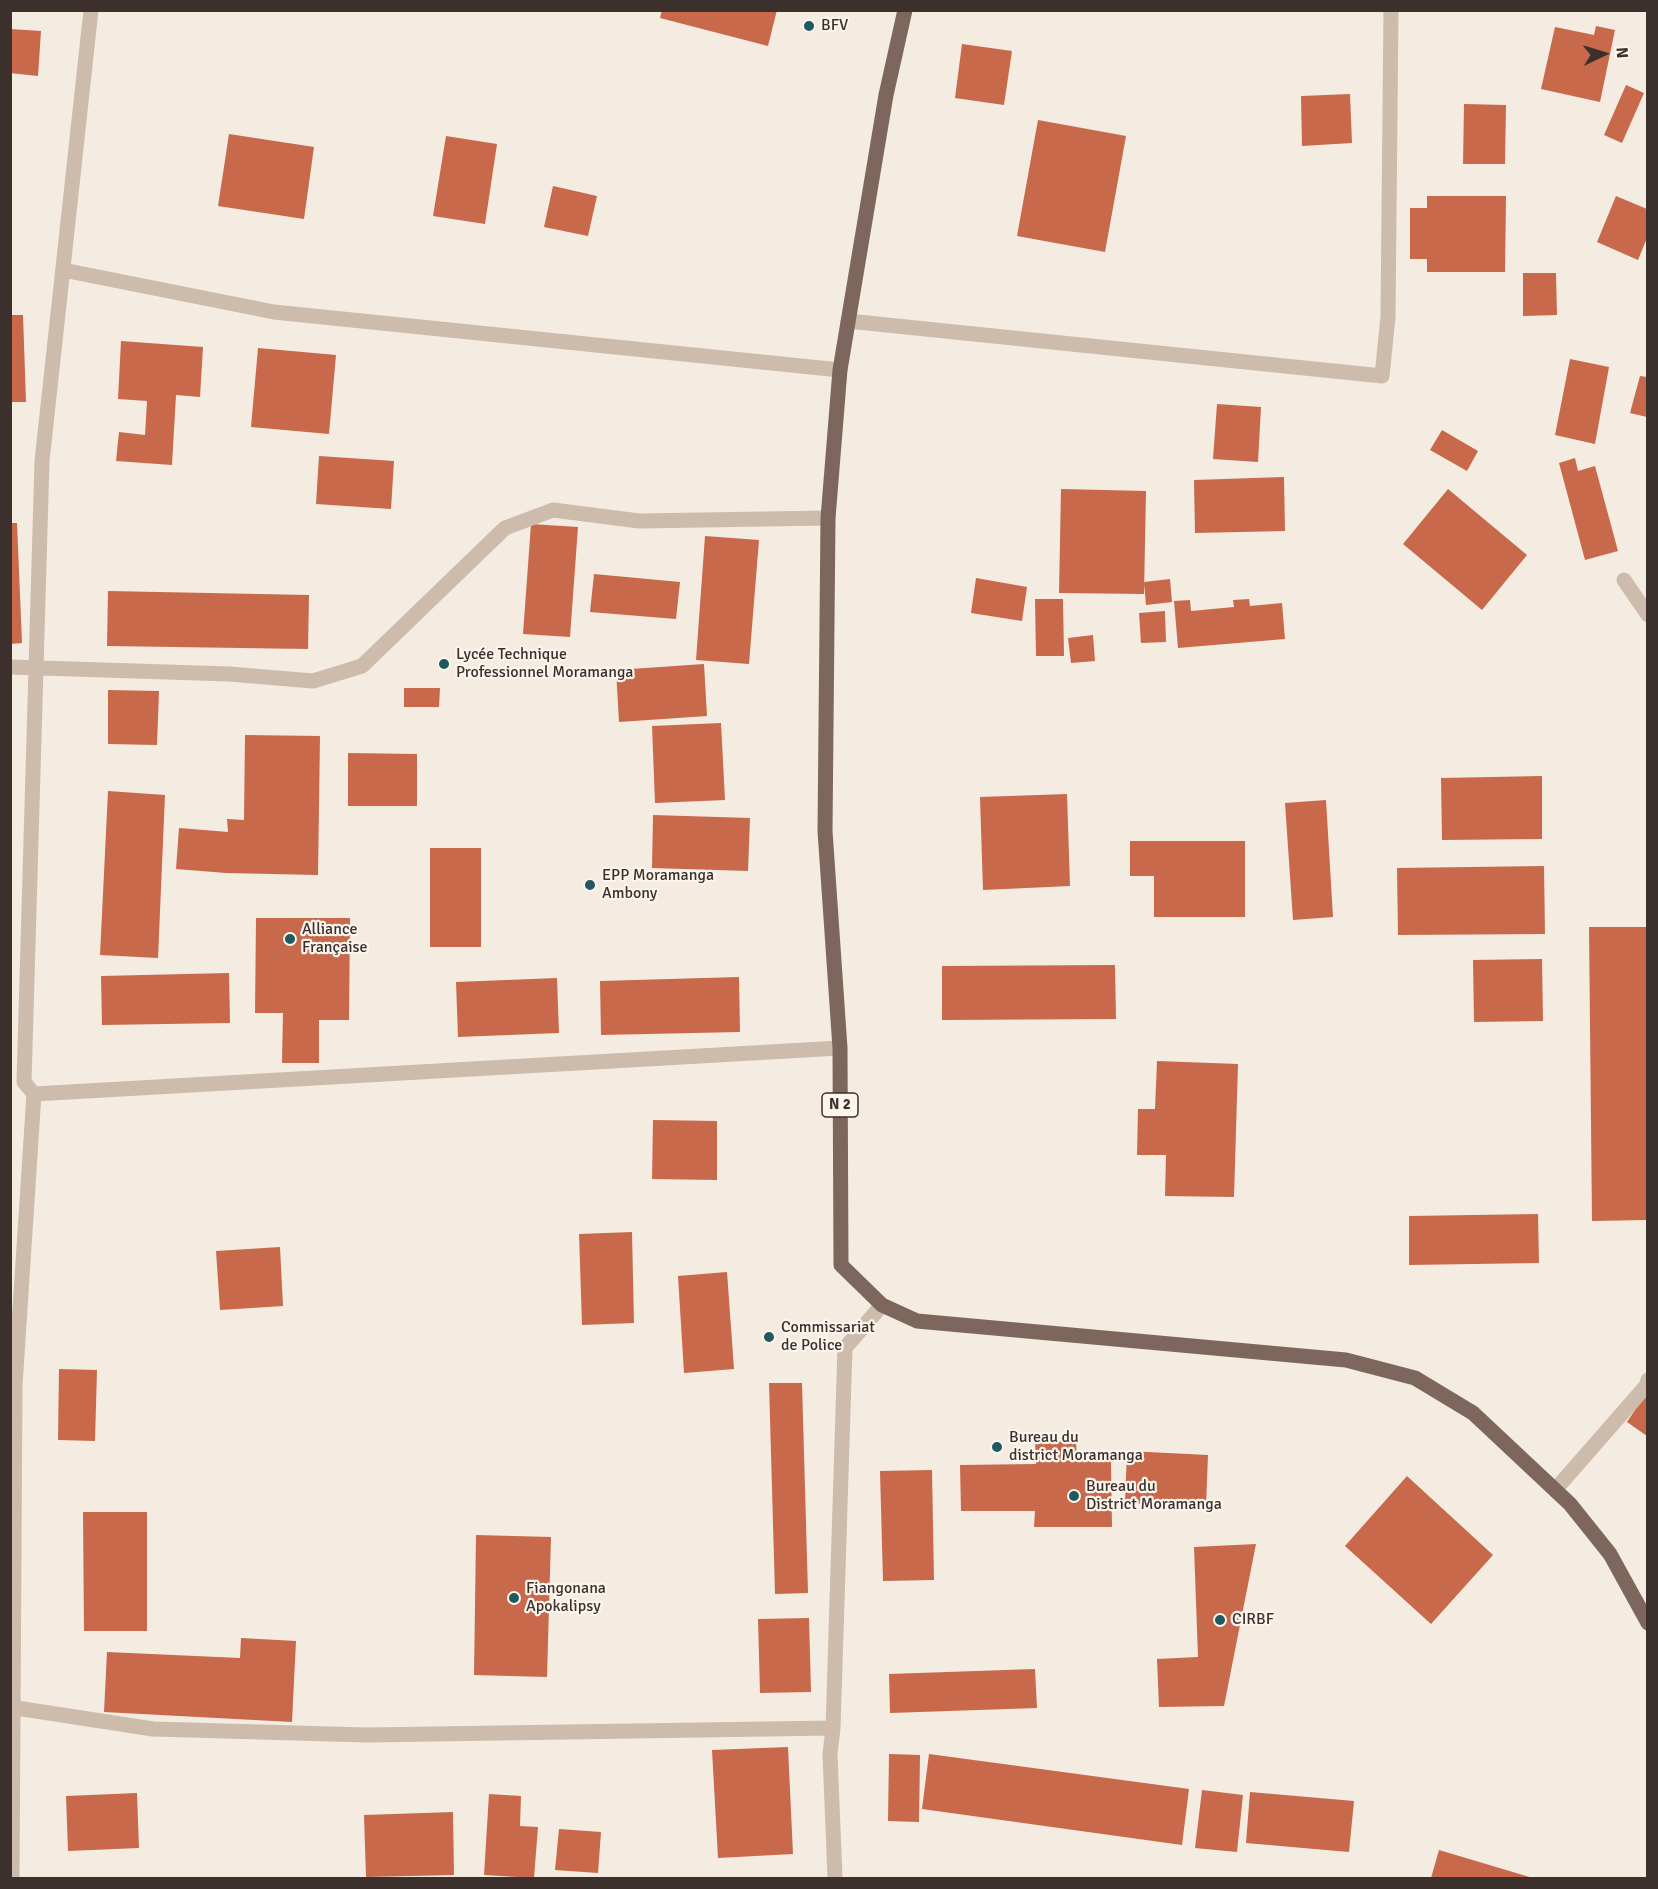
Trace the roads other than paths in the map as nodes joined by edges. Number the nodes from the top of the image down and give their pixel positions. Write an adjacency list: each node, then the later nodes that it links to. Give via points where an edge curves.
1 (91, 10): 4 (street)
2 (905, 10): 5 (main road, N 2, via 886,95)
3 (1391, 10): 5 (street, via 1388,317 1382,376)
4 (63, 270): 6 (street, via 274,312); 11 (street, via 42,460)
5 (848, 321): 6 (main road, N 2)
6 (840, 370): 7 (main road, N 2)
7 (828, 518): 11 (street, via 639,521 553,510 505,528 362,666 313,681 229,674); 12 (main road, N 2, via 825,831)
8 (1624, 580): 9 (street)
9 (1647, 615)
10 (10, 666): 11 (street)
11 (36, 668): 13 (street)
12 (840, 1048): 13 (street); 14 (main road, N 2, via 841,1266)
13 (23, 1085): 18 (street)
14 (882, 1305): 16 (main road, N 2, via 917,1321 1346,1360 1415,1378 1473,1413); 19 (street, via 845,1348)
15 (1647, 1380): 16 (street, via 1646,1386)
16 (1555, 1490): 17 (main road, N 2, via 1610,1554)
17 (1647, 1623)
18 (12, 1707): 19 (street, via 153,1729 355,1735); 20 (street)
19 (833, 1728): 21 (street, via 830,1754)
20 (12, 1878)
21 (835, 1878)

